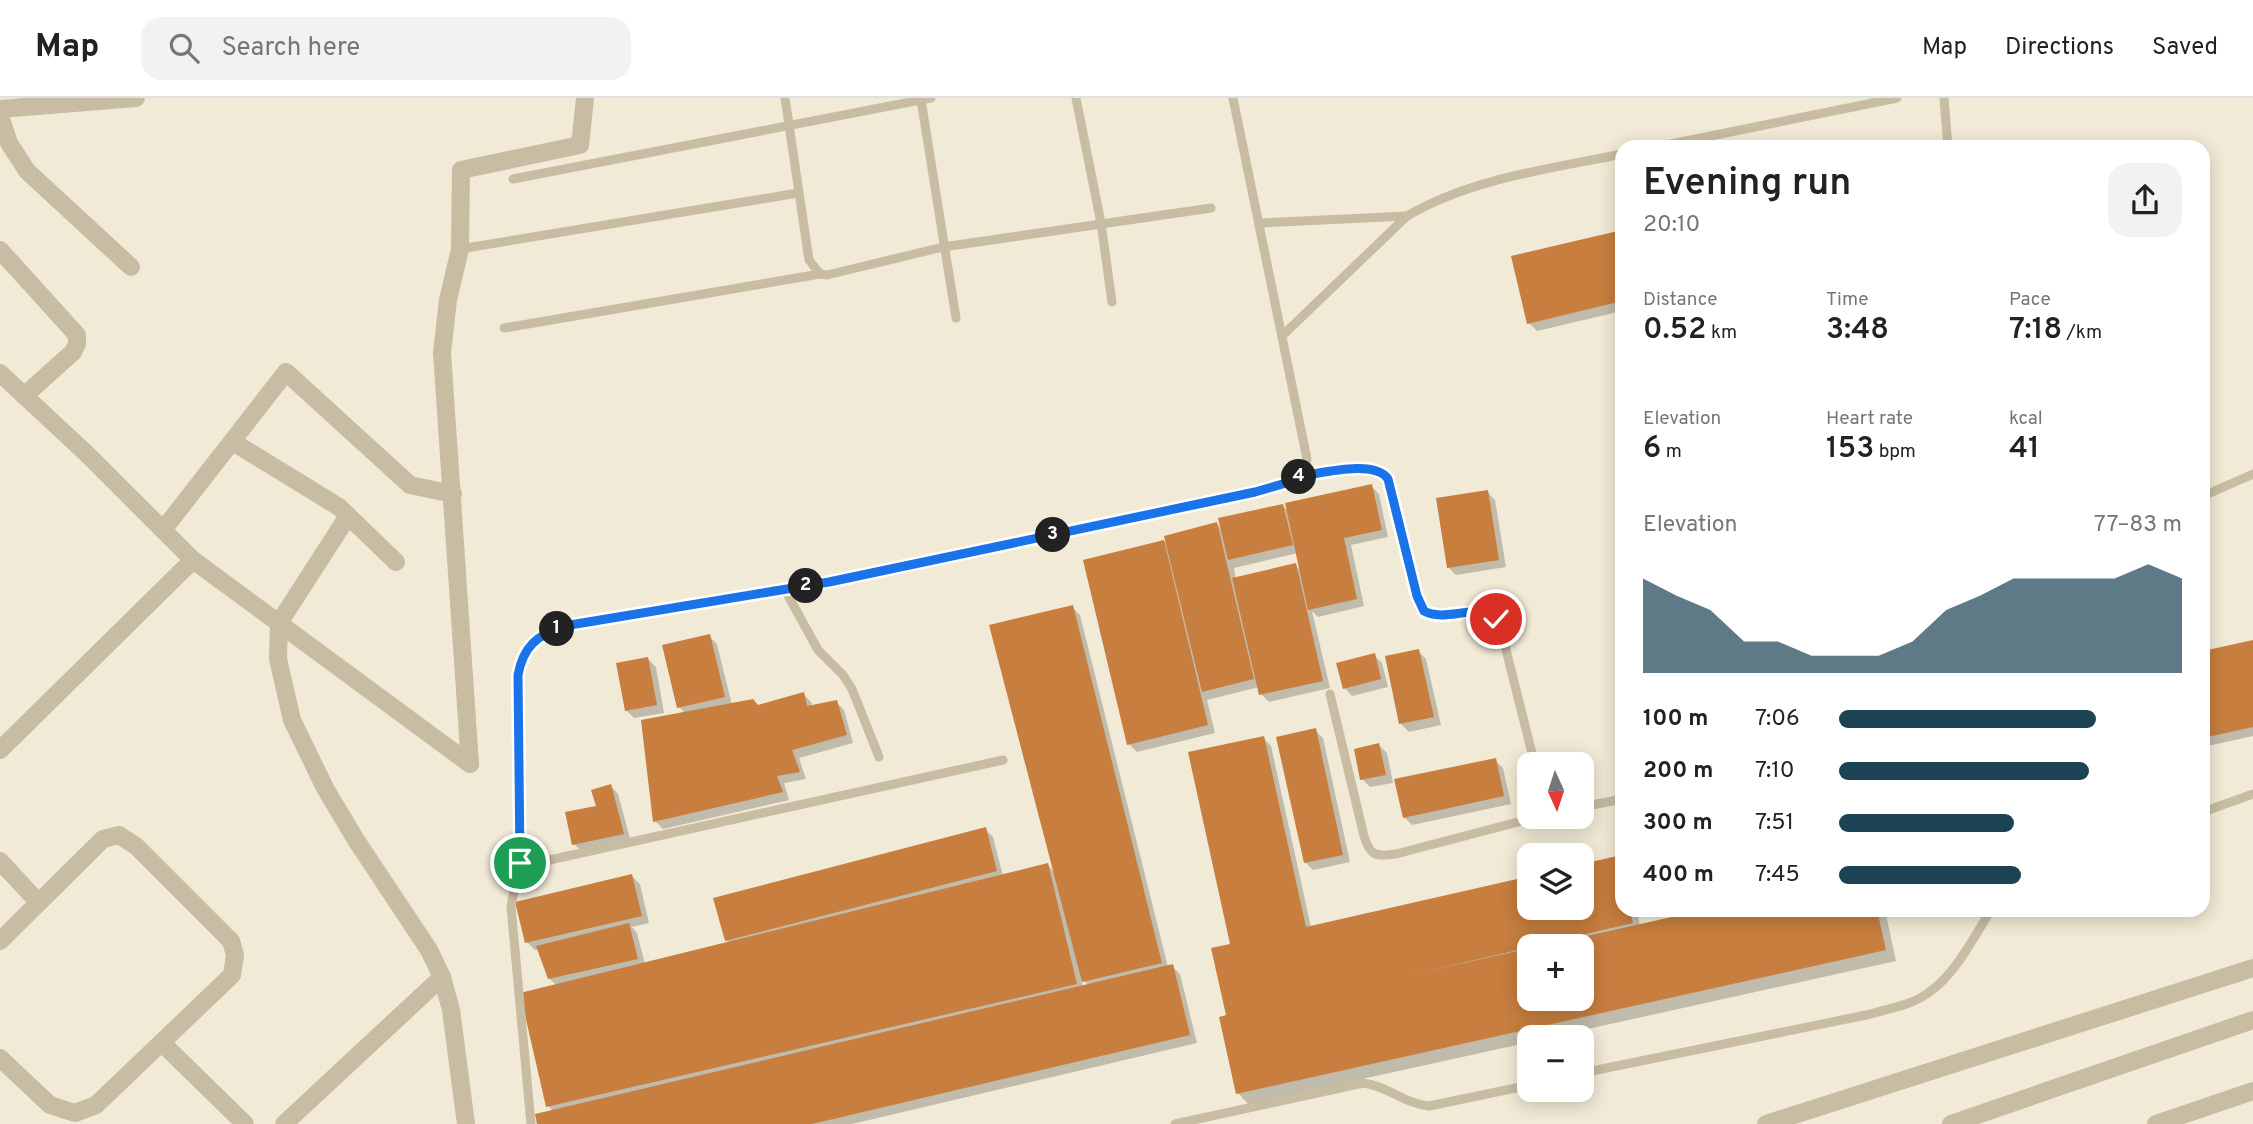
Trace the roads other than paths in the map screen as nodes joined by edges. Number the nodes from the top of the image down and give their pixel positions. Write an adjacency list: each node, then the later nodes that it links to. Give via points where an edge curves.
1 (136, 98): 10 (street)
2 (585, 98): 23 (street, via 580,145 461,170)
3 (785, 98): 12 (lane)
4 (931, 98): 9 (lane)
5 (1076, 98): 20 (lane)
6 (1233, 98): 21 (lane)
7 (1898, 98): 13 (lane)
8 (1944, 98): 14 (lane)
9 (921, 100): 12 (lane); 22 (lane)
10 (0, 109)
11 (0, 116): 25 (street, via 9,144 27,170)
12 (788, 125): 16 (lane); 17 (lane)
13 (1691, 140)
14 (1947, 140)
15 (1615, 155): 19 (lane, via 1488,182)
16 (513, 180)
17 (799, 192): 23 (lane); 26 (lane, via 809,260)
18 (1211, 208): 20 (lane)
19 (1408, 216): 21 (lane); 30 (lane)
20 (1101, 223): 22 (lane); 27 (lane)
21 (1259, 223): 30 (lane)
22 (943, 247): 26 (lane); 28 (lane)
23 (460, 249): 37 (street, via 442,353)
24 (0, 250): 32 (street, via 77,335 73,352)
25 (131, 267)
26 (820, 274): 29 (lane)
27 (1112, 302)
28 (956, 318)
29 (504, 328)
30 (1283, 335): 35 (lane, via 1307,459)
31 (3, 381): 32 (street)
32 (24, 396): 39 (street)
33 (233, 442): 37 (street, via 286,372 410,485); 38 (street); 39 (street)
34 (2253, 474): 36 (lane)
35 (1301, 476): 42 (lane, via 1255,492); 46 (lane, via 1370,468 1384,472 1424,611 1438,615 1481,612 1490,614 1500,626)
36 (2210, 493)
37 (453, 494): 43 (street, via 470,764)
38 (348, 516): 41 (street); 43 (street)
39 (163, 530): 40 (street)
40 (193, 561): 43 (street); 45 (street)
41 (396, 562)
42 (785, 590): 47 (lane, via 818,650 852,689); 55 (lane, via 564,626 533,643 521,659 518,675)
43 (279, 623): 60 (street, via 278,659 292,720 356,841)
44 (1330, 694): 53 (lane, via 1364,835 1373,854 1396,854)
45 (0, 750)
46 (1532, 752)
47 (879, 757)
48 (1003, 760): 55 (lane)
49 (2253, 794): 52 (lane)
50 (1615, 800): 51 (lane)
51 (1594, 805)
52 (2210, 809)
53 (1517, 822)
54 (0, 861): 56 (street)
55 (520, 863): 70 (lane, via 511,907)
56 (37, 902): 58 (street); 62 (street, via 103,839 120,835 232,941 232,975)
57 (1987, 917): 64 (lane, via 1941,983 1910,1003)
58 (0, 941)
59 (2253, 968): 72 (street)
60 (442, 976): 68 (street); 69 (street)
61 (2253, 1020): 73 (street)
62 (162, 1042): 63 (street, via 96,1105 75,1114 50,1105); 67 (street)
63 (0, 1058)
64 (1594, 1071)
65 (1517, 1088): 71 (lane, via 1429,1106 1363,1083)
66 (2253, 1091): 74 (street)
67 (244, 1124)
68 (284, 1124)
69 (466, 1124)
70 (531, 1124)
71 (1175, 1124)
72 (1766, 1124)
73 (1951, 1124)
74 (2156, 1124)

